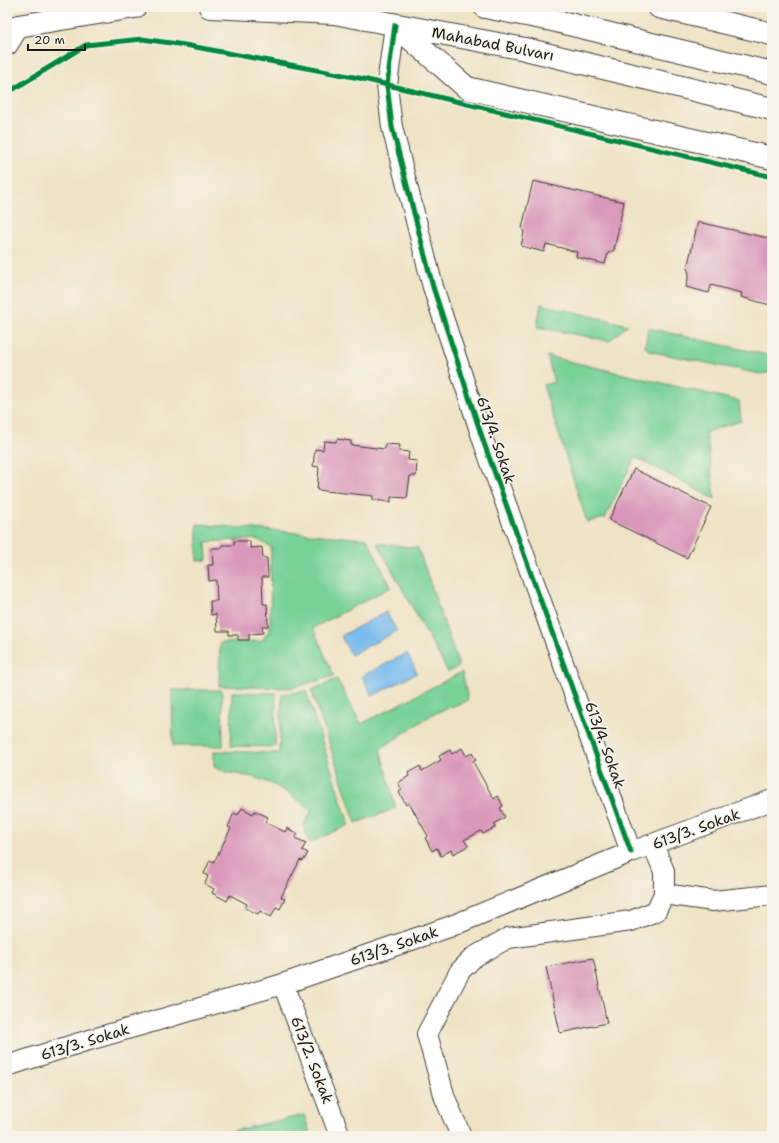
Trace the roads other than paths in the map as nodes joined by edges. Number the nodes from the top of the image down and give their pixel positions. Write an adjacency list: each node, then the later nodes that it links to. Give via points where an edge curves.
1 (36, 7): 7 (main road)
2 (135, 7): 7 (main road)
3 (210, 7): 6 (main road, Mahabad Bulvarı, via 334,14)
4 (485, 7): 9 (main road, via 552,20)
5 (659, 7): 8 (main road)
6 (395, 25): 10 (main road, Mahabad Bulvarı, via 525,49); 11 (main road, via 467,88); 14 (street, 613/4. Sokak, via 387,85 392,127 433,287 484,443)
7 (10, 34)
8 (772, 34)
9 (772, 73)
10 (772, 109)
11 (772, 158)
12 (772, 800): 13 (street, 613/3. Sokak)
13 (652, 845): 14 (street, 613/3. Sokak); 15 (street, via 664,871)
14 (631, 852): 17 (street, 613/3. Sokak, via 449,927)
15 (664, 894): 16 (street, via 713,901); 20 (street, via 656,911 631,921 508,938 474,956 460,971 427,1034 445,1098)
16 (772, 895)
17 (284, 984): 18 (street, 613/3. Sokak); 19 (street, 613/2. Sokak)
18 (7, 1066)
19 (340, 1136)
20 (461, 1136)

